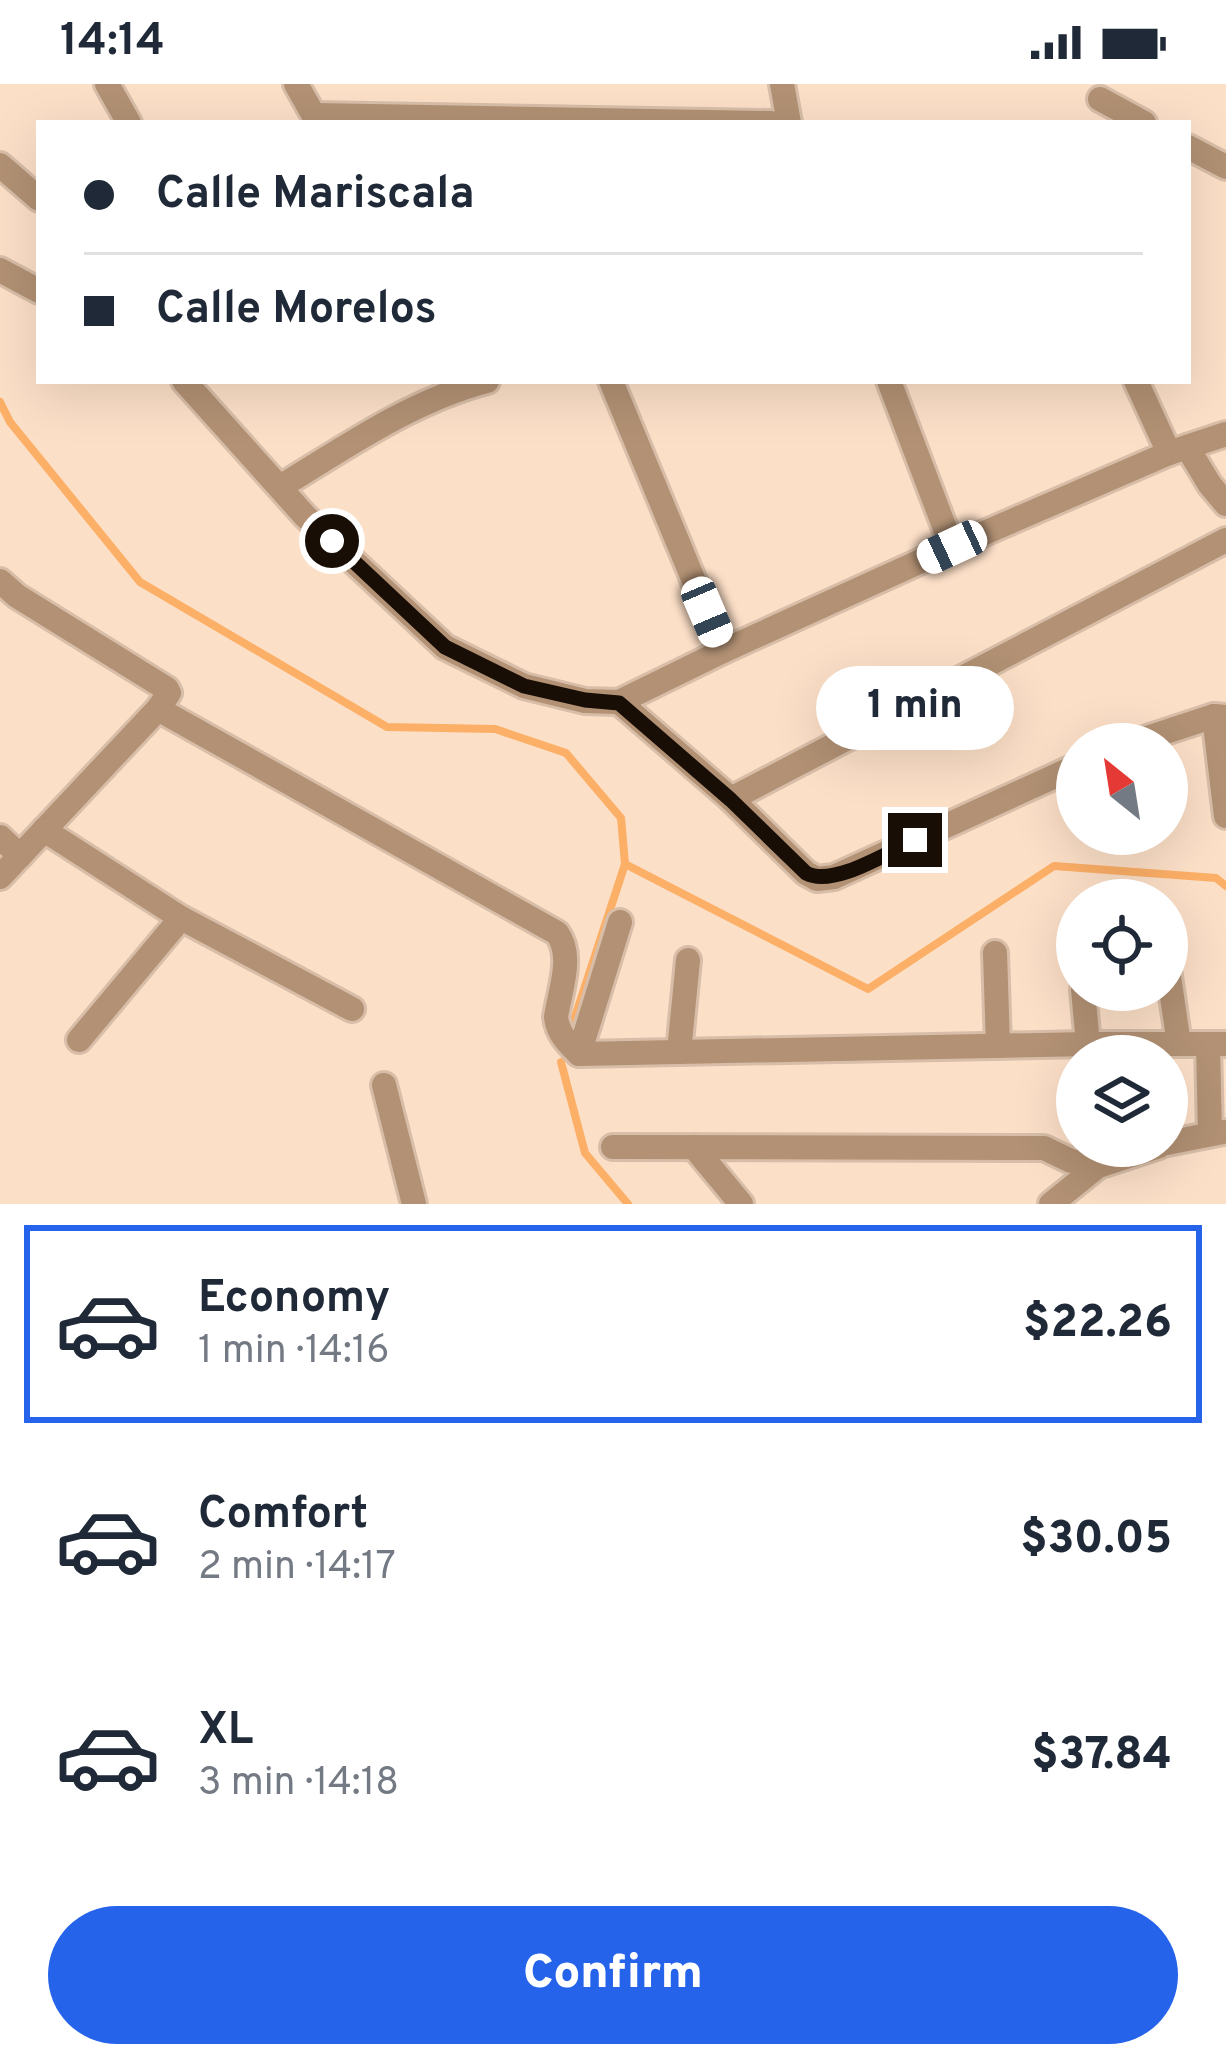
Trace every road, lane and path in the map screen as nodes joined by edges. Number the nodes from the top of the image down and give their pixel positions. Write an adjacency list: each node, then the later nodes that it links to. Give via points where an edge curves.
1 (107, 84): 6 (street)
2 (296, 84): 5 (street)
3 (782, 84): 8 (street)
4 (1100, 102): 9 (street)
5 (316, 119): 7 (street)
6 (127, 120)
7 (504, 120)
8 (788, 120)
9 (1138, 120)
10 (1191, 149): 12 (street)
11 (0, 165): 13 (street)
12 (1226, 167)
13 (36, 196)
14 (0, 270): 15 (street)
15 (36, 289)
16 (187, 384): 23 (street)
17 (475, 384): 23 (street, via 383,424)
18 (612, 384): 28 (street)
19 (890, 384): 26 (street)
20 (1138, 384): 22 (street)
21 (1226, 434): 22 (street)
22 (1178, 450): 24 (street); 26 (street)
23 (280, 488): 30 (street, via 445,647 524,686)
24 (1226, 504)
25 (1226, 540): 34 (street)
26 (952, 547): 28 (street)
27 (0, 581): 29 (street)
28 (724, 651): 30 (street)
29 (164, 701): 36 (street); 49 (street, via 557,933 566,955 557,1027)
30 (619, 703): 34 (street)
31 (1220, 716): 32 (street); 35 (street)
32 (1188, 726)
33 (1056, 776): 34 (street, via 817,879)
34 (731, 800)
35 (1226, 816)
36 (44, 830): 38 (street); 40 (street)
37 (0, 837): 38 (street)
38 (20, 856): 39 (street)
39 (0, 877)
40 (182, 918): 44 (street); 45 (street)
41 (620, 922): 49 (street)
42 (995, 953): 48 (street)
43 (688, 960): 50 (street)
44 (352, 1009)
45 (80, 1040)
46 (1217, 1044): 52 (street)
47 (1056, 1045): 48 (street)
48 (998, 1046): 50 (street)
49 (572, 1047): 50 (street)
50 (679, 1052)
51 (384, 1085): 58 (street)
52 (1218, 1132): 53 (street)
53 (1188, 1139)
54 (613, 1147): 55 (street)
55 (694, 1147): 56 (street); 59 (street)
56 (1056, 1153)
57 (1097, 1167): 60 (street)
58 (414, 1204)
59 (741, 1204)
60 (1051, 1204)

